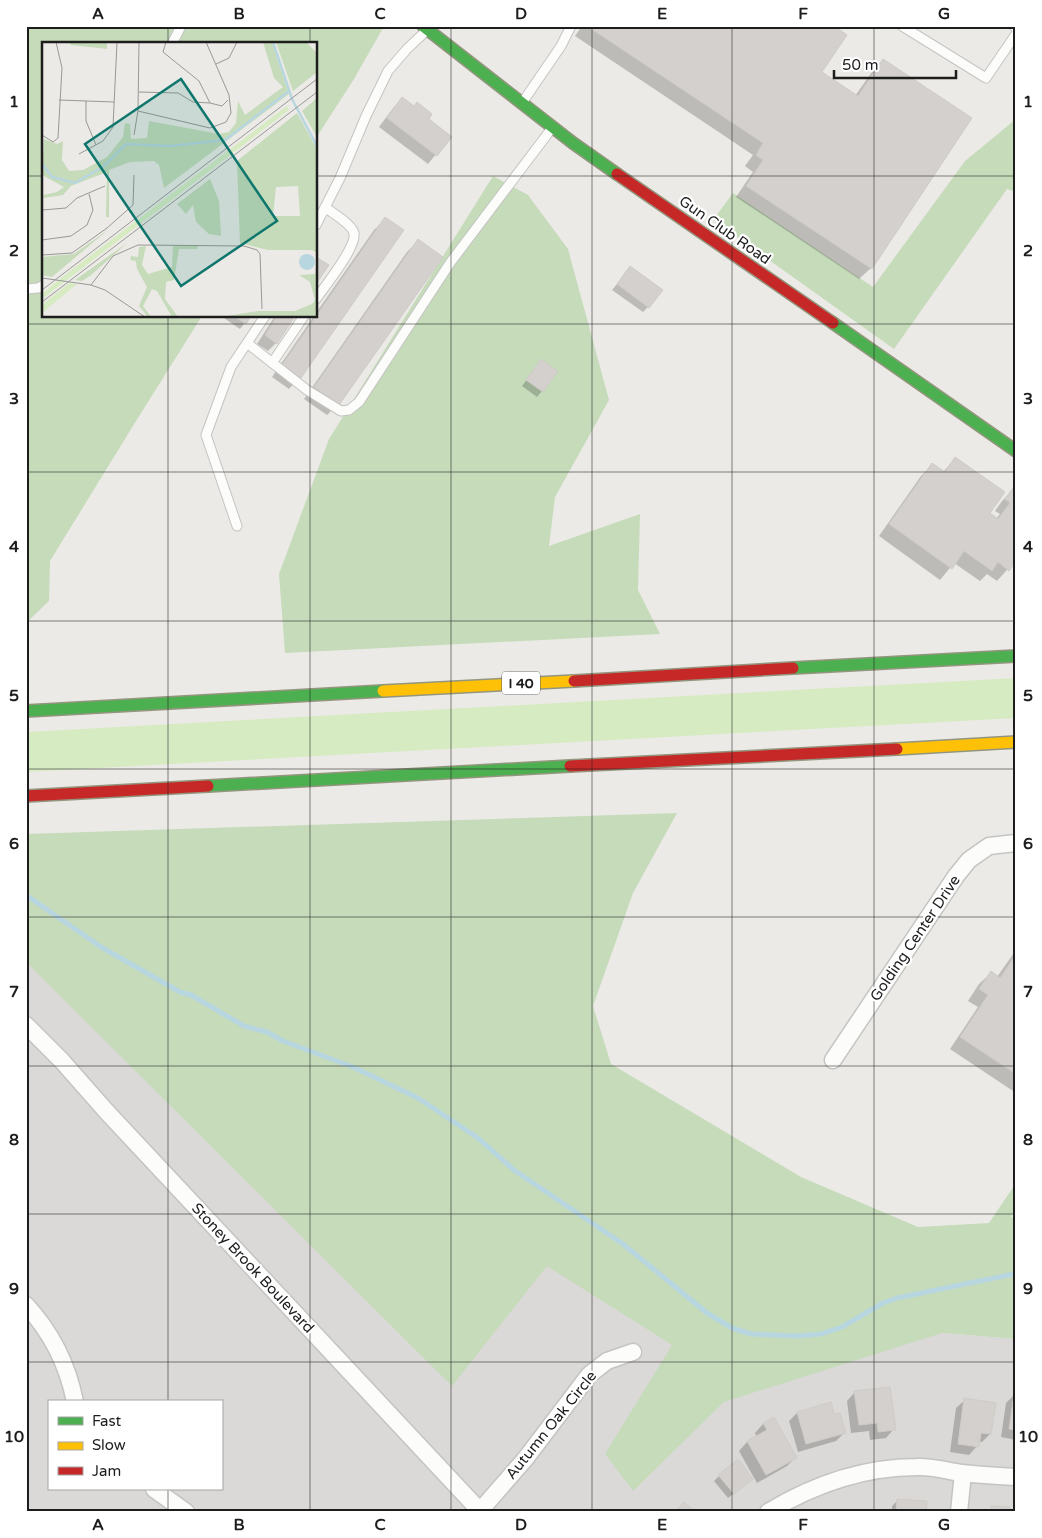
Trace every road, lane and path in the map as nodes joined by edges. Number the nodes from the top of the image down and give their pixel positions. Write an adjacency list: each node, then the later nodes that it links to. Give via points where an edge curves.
1 (181, 26): 6 (lane)
2 (571, 26): 7 (lane)
3 (902, 26): 5 (lane, via 986,78)
4 (425, 28): 7 (main road, Gun Club Road); 9 (lane, via 388,71)
5 (1016, 34)
6 (173, 42)
7 (522, 103): 8 (main road, Gun Club Road)
8 (552, 127): 17 (lane, via 450,263 359,402 349,410 340,411); 18 (main road, Gun Club Road)
9 (325, 207): 10 (lane); 13 (lane, via 350,226 354,240 350,252)
10 (318, 221)
11 (42, 287): 12 (lane)
12 (26, 289)
13 (318, 296)
14 (264, 318): 16 (lane)
15 (303, 318): 17 (lane)
16 (247, 343): 17 (lane); 19 (lane, via 231,367 206,435)
17 (272, 362)
18 (1016, 450)
19 (237, 526)
20 (1016, 656): 21 (main road, I 40)
21 (26, 711)
22 (1016, 742): 23 (main road)
23 (26, 796)
24 (1016, 843): 26 (street, Golding Center Drive, via 989,846 969,860)
25 (26, 1025): 33 (street, Stoney Brook Boulevard)
26 (833, 1060)
27 (26, 1305): 29 (street, via 51,1339 64,1364)
28 (633, 1352): 33 (street, Autumn Oak Circle, via 607,1361 588,1375 526,1458)
29 (75, 1400)
30 (963, 1473): 31 (street); 35 (street, via 918,1466 841,1478 791,1498); 36 (street)
31 (1016, 1477)
32 (155, 1490): 34 (street)
33 (479, 1511)
34 (186, 1512)
35 (768, 1512)
36 (959, 1512)

